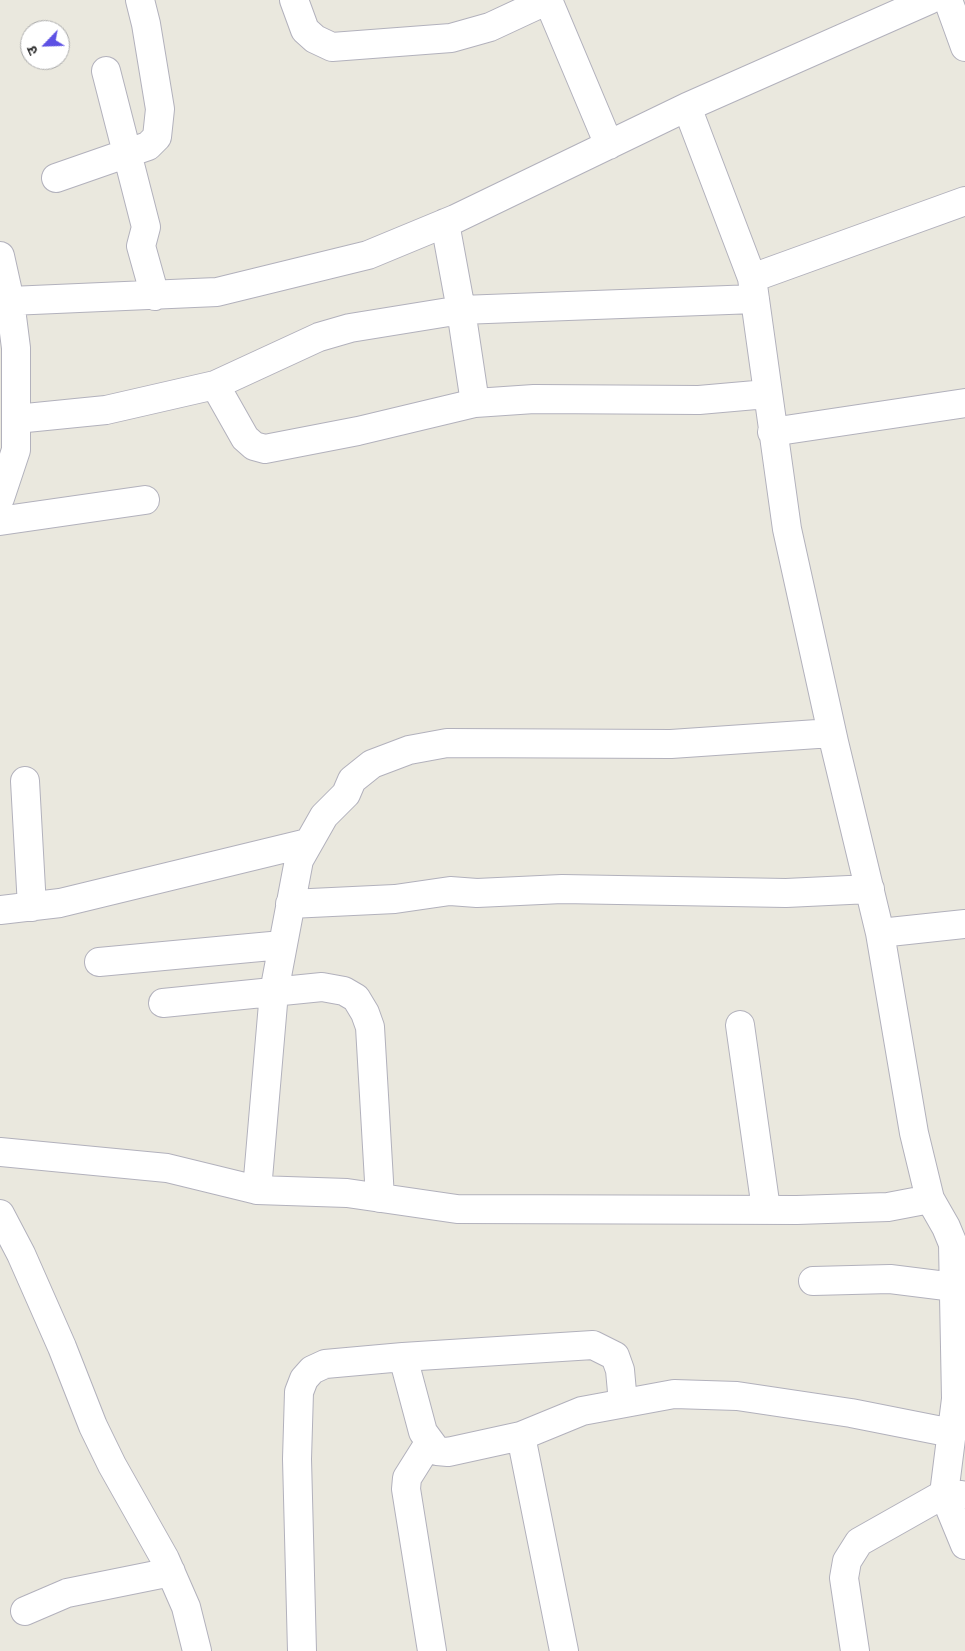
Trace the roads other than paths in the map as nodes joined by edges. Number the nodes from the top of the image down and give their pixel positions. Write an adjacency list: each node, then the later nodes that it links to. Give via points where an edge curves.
1 (140, 0): 10 (street, via 160,109 160,125 157,137 148,146)
2 (294, 0): 3 (street, via 305,30 332,47 451,38 490,26)
3 (548, 0): 9 (street)
4 (929, 0): 8 (street)
5 (948, 0): 6 (street)
6 (965, 47)
7 (106, 71): 10 (street)
8 (687, 107): 9 (street); 15 (street)
9 (608, 145): 13 (street)
10 (129, 153): 11 (street); 16 (street, via 146,227 141,246)
11 (56, 178)
12 (965, 201): 15 (street)
13 (445, 224): 16 (street, via 368,255 218,292); 18 (street)
14 (0, 256): 17 (street)
15 (754, 288): 18 (street); 21 (street)
16 (155, 296): 17 (street)
17 (10, 301): 20 (street, via 16,348)
18 (461, 310): 19 (street, via 350,328 319,337); 22 (street)
19 (215, 385): 22 (street, via 245,438 265,450); 24 (street, via 106,410)
20 (8, 390): 24 (street)
21 (767, 394): 22 (street, via 700,400 534,399); 25 (street)
22 (475, 403)
23 (965, 403): 25 (street)
24 (16, 419): 26 (street, via 16,450)
25 (772, 432): 29 (street, via 787,529)
26 (0, 498)
27 (145, 500): 28 (street)
28 (0, 521)
29 (832, 733): 31 (street, via 671,744 447,743 409,750 372,764 352,780 346,794 324,816); 32 (street)
30 (25, 781): 34 (street)
31 (307, 843): 33 (street, via 299,860); 34 (street)
32 (870, 889): 33 (street, via 786,893 562,889 450,891 395,899); 37 (street)
33 (290, 904): 38 (street)
34 (32, 907): 35 (street)
35 (0, 910)
36 (965, 924): 37 (street)
37 (880, 933): 46 (street, via 914,1132)
38 (282, 945): 39 (street); 40 (street)
39 (99, 962)
40 (274, 992): 41 (street); 44 (street); 45 (street, via 322,987 344,992 356,998 366,1013 373,1056)
41 (163, 1003)
42 (740, 1025): 47 (street)
43 (0, 1152): 44 (street, via 167,1168)
44 (257, 1190): 45 (street, via 347,1193)
45 (380, 1198): 47 (street, via 457,1209)
46 (930, 1199): 47 (street, via 888,1207); 49 (street)
47 (766, 1210)
48 (0, 1214): 60 (street, via 62,1347 93,1426)
49 (959, 1243): 51 (street)
50 (813, 1281): 51 (street, via 890,1279)
51 (954, 1287): 53 (street)
52 (403, 1357): 54 (street, via 593,1345 615,1356 620,1370); 57 (street, via 423,1432); 63 (street, via 325,1364 312,1370 299,1392 297,1459)
53 (960, 1398): 55 (street)
54 (623, 1403): 55 (street, via 674,1394 737,1396 851,1413); 56 (street, via 582,1411)
55 (952, 1433): 58 (street)
56 (521, 1436): 57 (street, via 448,1452 437,1452); 65 (street)
57 (429, 1443): 64 (street, via 407,1478 406,1489)
58 (957, 1507): 59 (street); 66 (street, via 859,1542 847,1561 844,1578)
59 (965, 1545)
60 (171, 1572): 61 (street, via 66,1593); 62 (street, via 186,1607)
61 (25, 1611)
62 (196, 1651)
63 (302, 1651)
64 (432, 1651)
65 (564, 1651)
66 (855, 1651)

